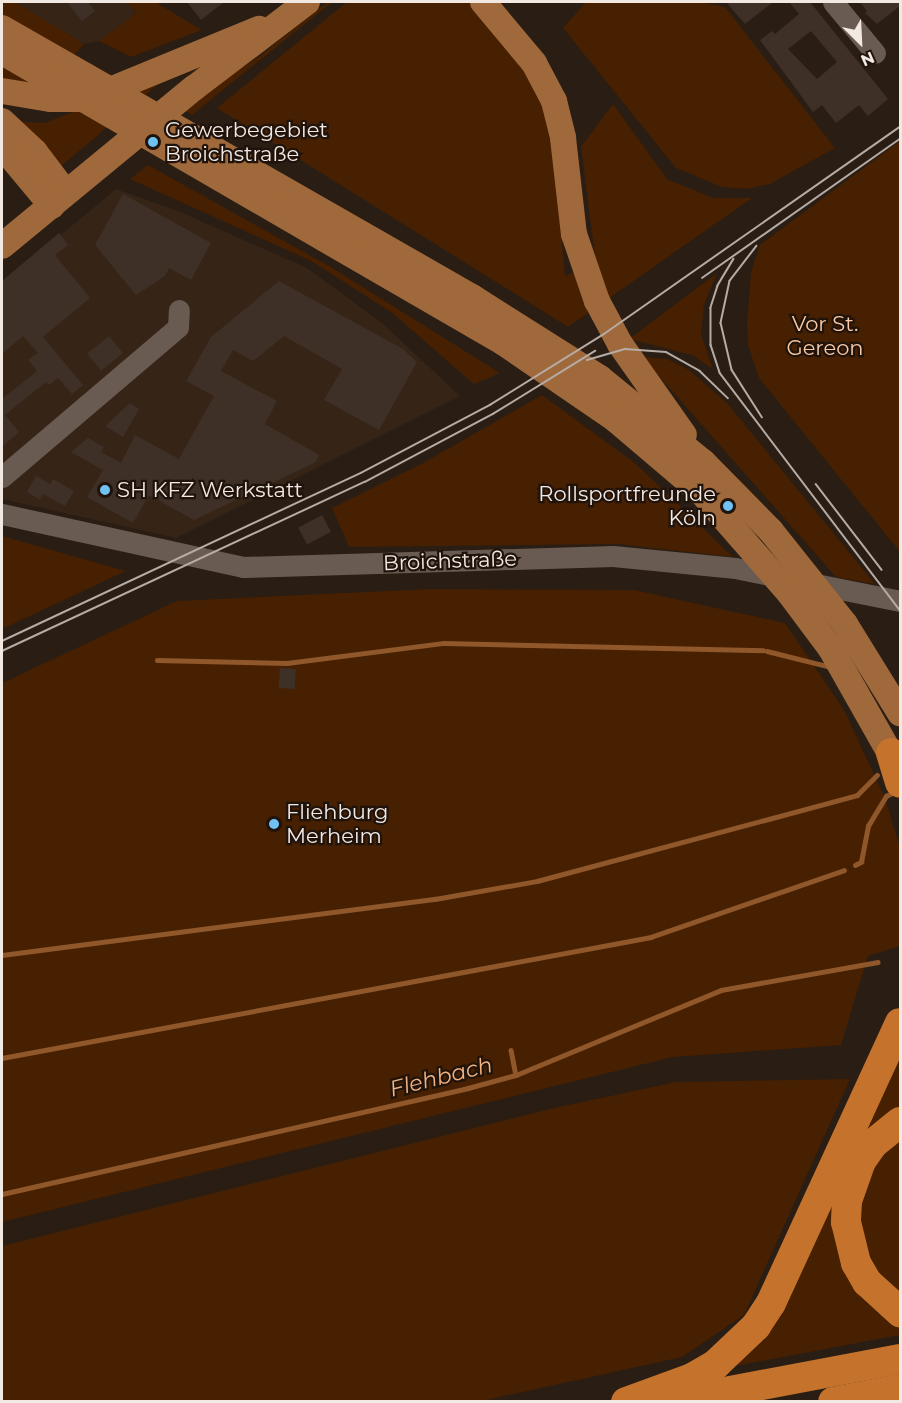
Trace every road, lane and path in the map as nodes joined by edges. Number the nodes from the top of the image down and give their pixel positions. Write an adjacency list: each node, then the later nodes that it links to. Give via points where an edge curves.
1 (307, 2): 4 (main road)
2 (833, 2): 7 (street)
3 (486, 4): 14 (main road, via 534,63 554,101 580,258 608,324)
4 (285, 19): 8 (main road, via 190,55 106,94 74,100); 11 (main road, via 194,88)
5 (2, 28): 14 (main road, via 537,337 600,378)
6 (2, 52): 19 (main road, via 504,343 615,419 702,493 756,553 831,650)
7 (875, 53)
8 (2, 91)
9 (2, 121): 11 (main road, via 35,152)
10 (2, 146): 11 (main road)
11 (59, 200): 12 (main road)
12 (2, 246)
13 (179, 310): 15 (street, via 178,327 171,334)
14 (703, 462): 18 (main road, via 771,531 822,595 868,659)
15 (2, 477)
16 (2, 514): 17 (street, Broichstraße, via 243,567 613,556 735,568)
17 (900, 601)
18 (900, 713)
19 (896, 762): 20 (highway)
20 (900, 783)
21 (900, 1023): 26 (highway, via 771,1303 756,1326 738,1347 708,1368)
22 (900, 1122): 23 (highway, via 873,1144 861,1161 850,1191 846,1222 853,1253 867,1282)
23 (900, 1312)
24 (900, 1359): 27 (highway)
25 (900, 1389): 28 (highway)
26 (626, 1401)
27 (672, 1401)
28 (833, 1401)

